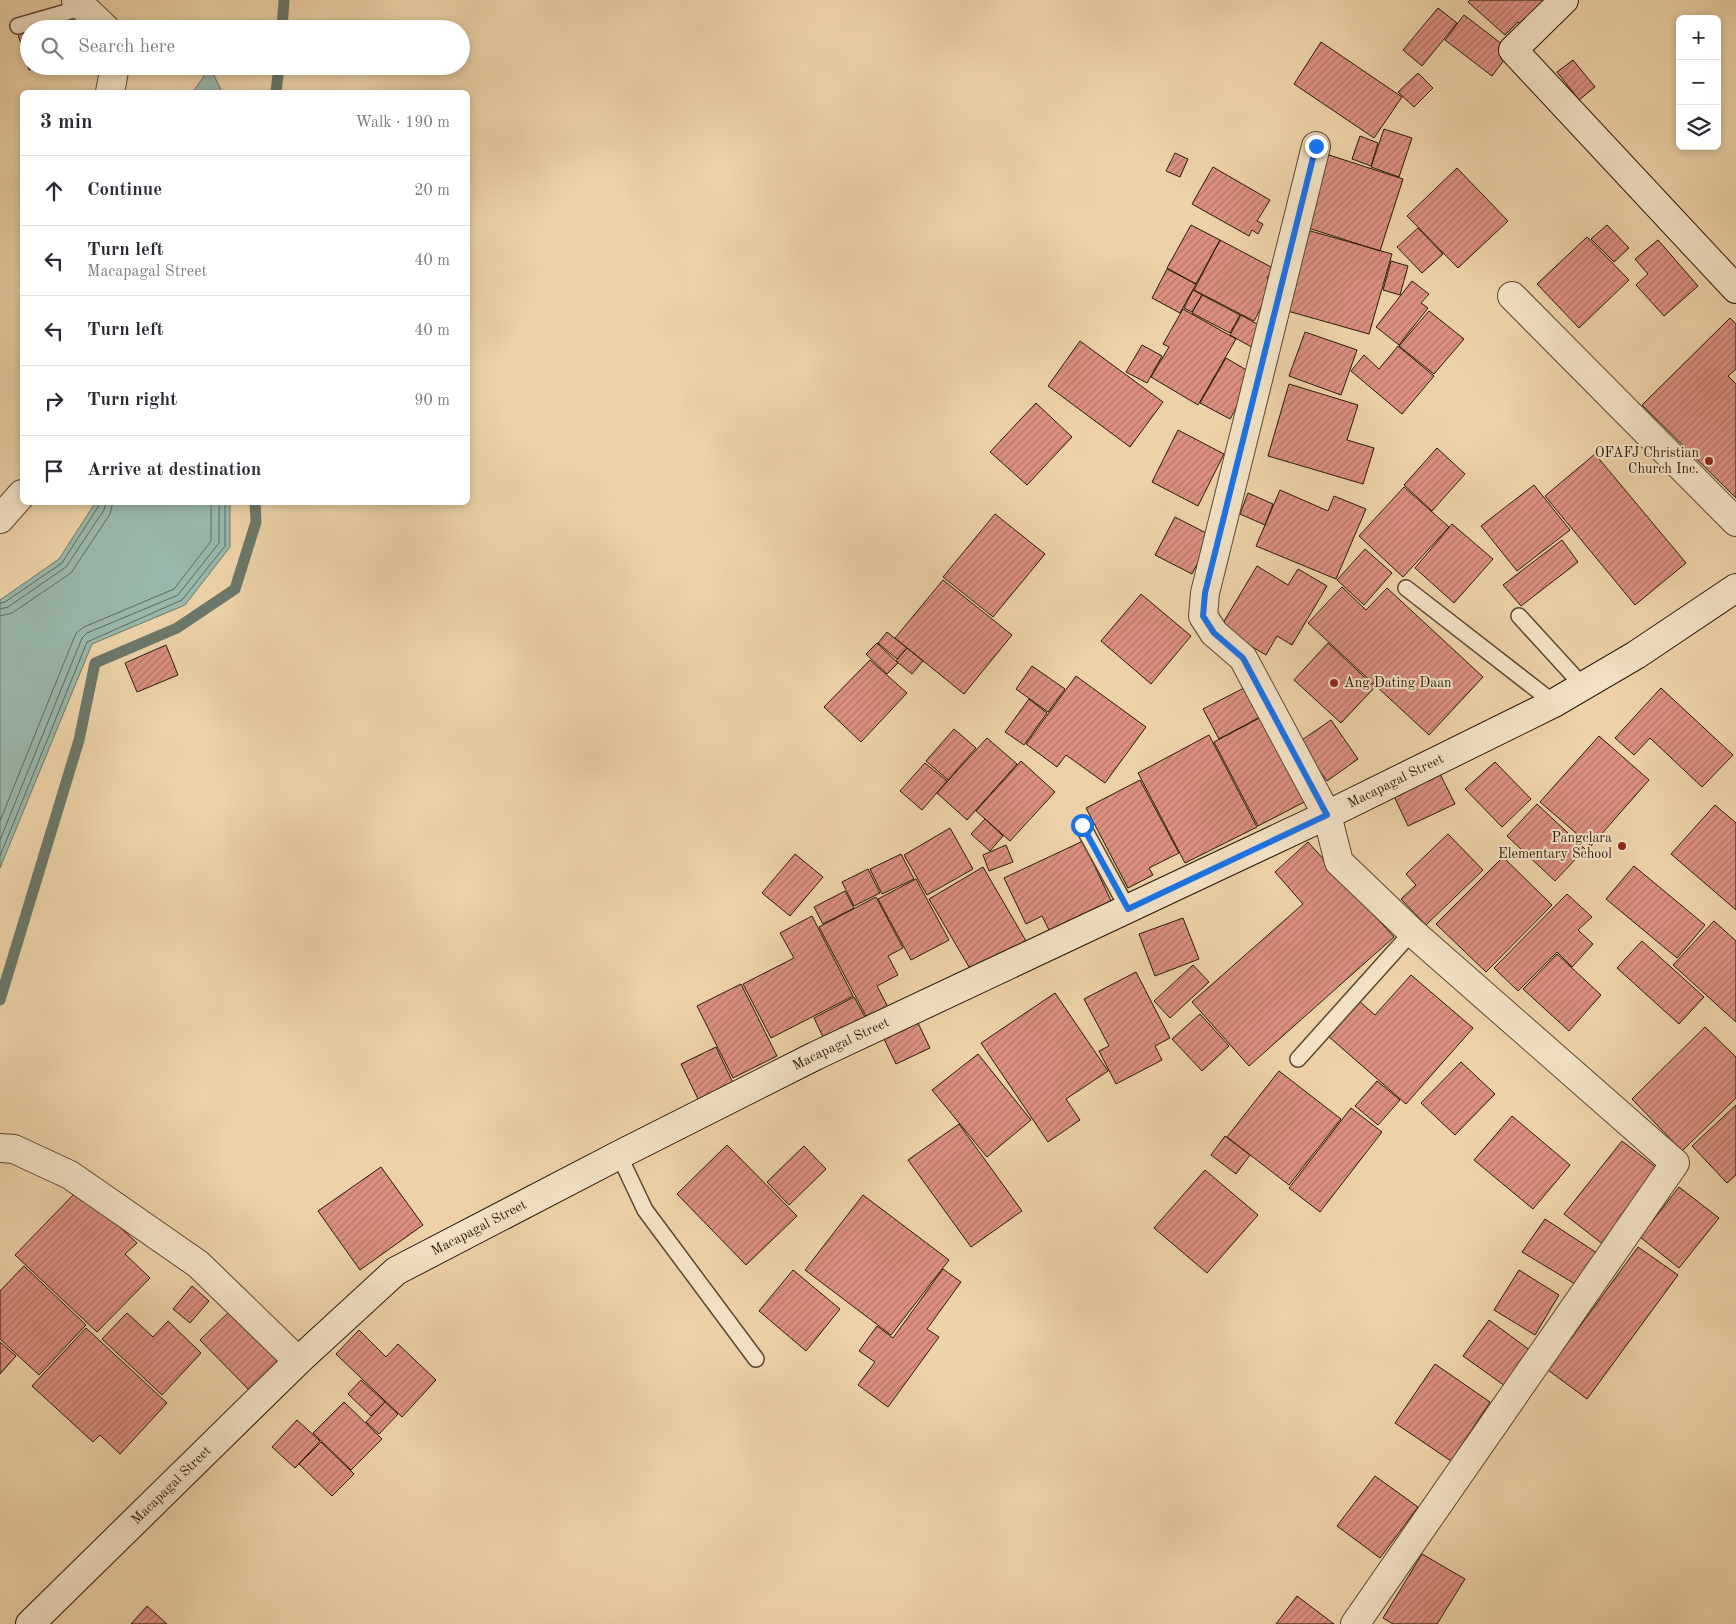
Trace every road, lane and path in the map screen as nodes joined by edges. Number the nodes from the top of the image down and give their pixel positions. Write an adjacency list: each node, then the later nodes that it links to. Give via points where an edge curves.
1 (1564, 0): 8 (street, via 1513,50)
2 (80, 4): 3 (lane); 4 (street)
3 (35, 20)
4 (97, 20)
5 (113, 75): 6 (street)
6 (110, 90)
7 (1316, 146): 18 (street, via 1205,593 1203,616 1214,633 1243,658)
8 (1736, 289)
9 (1512, 296): 12 (street)
10 (20, 496): 11 (street)
11 (0, 519)
12 (1736, 522)
13 (1406, 588): 17 (lane)
14 (1736, 588): 16 (street, Macapagal Street)
15 (1519, 616): 16 (lane)
16 (1583, 686): 17 (street, Macapagal Street)
17 (1554, 703): 18 (street, Macapagal Street)
18 (1327, 815): 20 (street, Macapagal Street); 21 (street, via 1339,862)
19 (1082, 825): 20 (lane)
20 (1128, 909): 24 (street, Macapagal Street, via 815,1056)
21 (1412, 932): 22 (lane); 28 (street, via 1675,1163)
22 (1298, 1059)
23 (0, 1148): 26 (street, via 14,1149 70,1174 198,1264)
24 (619, 1155): 25 (lane, via 646,1210); 26 (street, Macapagal Street, via 396,1271)
25 (756, 1359)
26 (298, 1361): 27 (street, Macapagal Street)
27 (30, 1624)
28 (1355, 1624)

